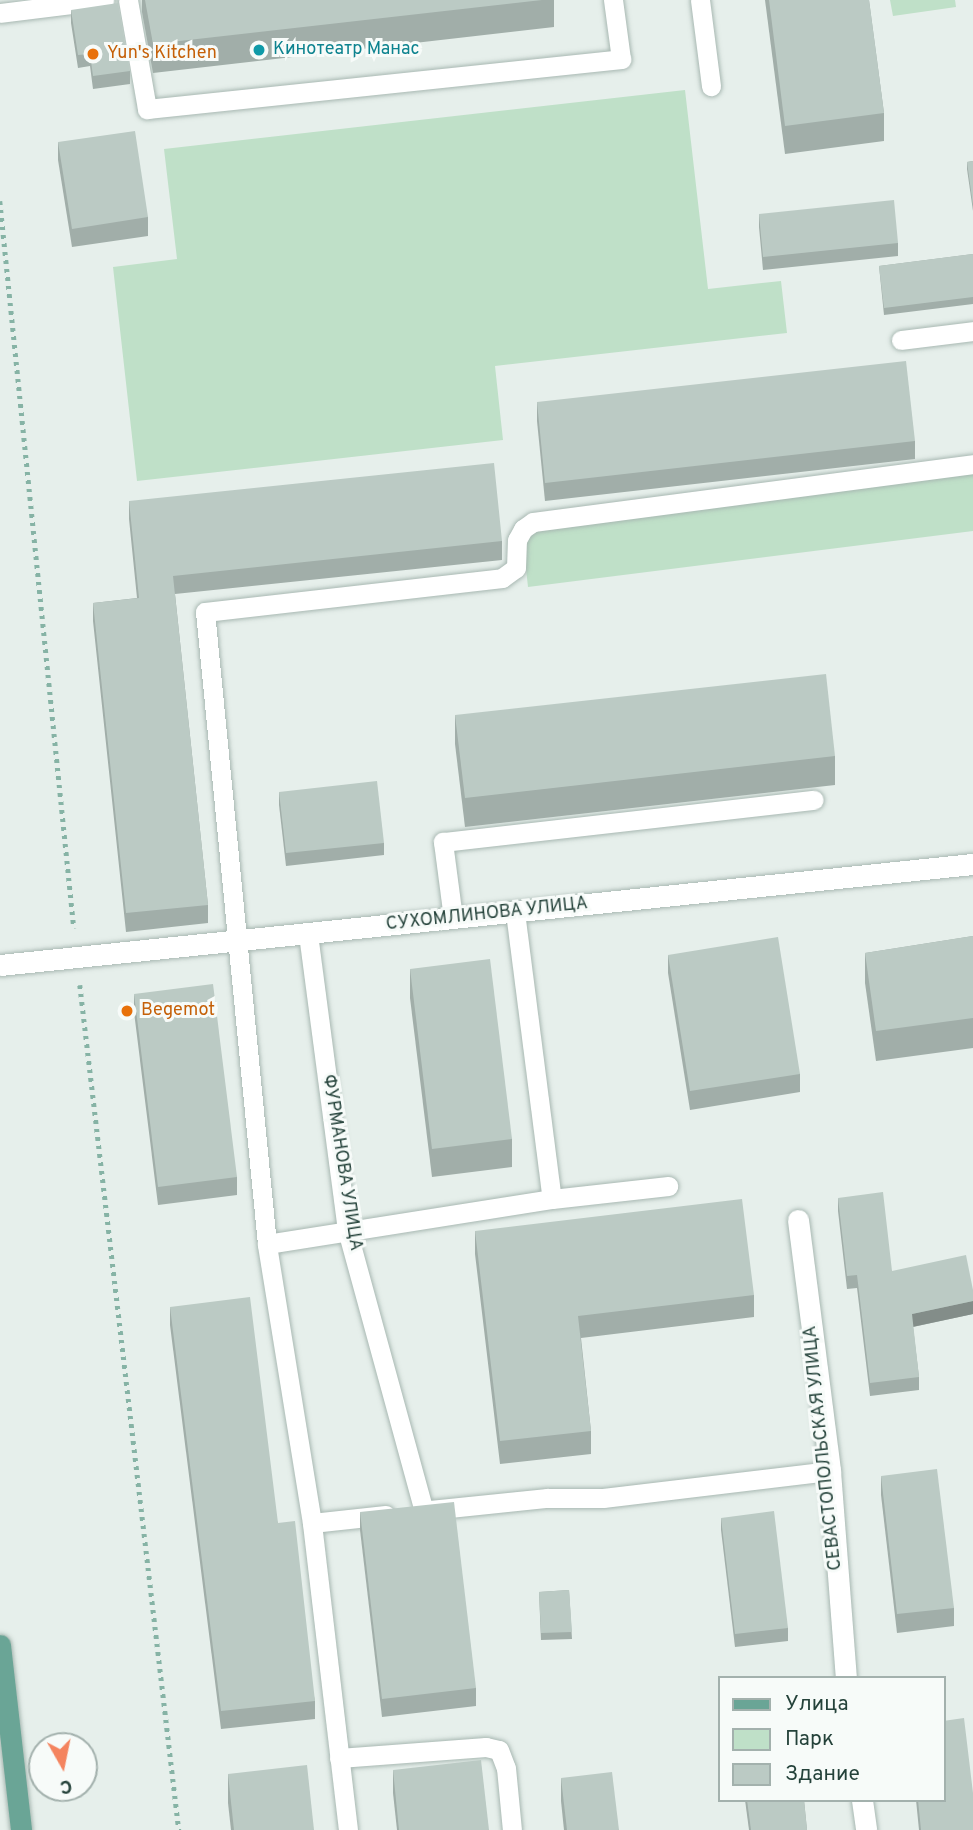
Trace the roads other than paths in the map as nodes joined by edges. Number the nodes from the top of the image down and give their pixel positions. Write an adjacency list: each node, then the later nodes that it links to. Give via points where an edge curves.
1 (104, 0): 5 (lane)
2 (128, 0): 3 (lane, via 146,109 621,60)
3 (613, 0)
4 (700, 0): 6 (lane)
5 (0, 13)
6 (711, 86)
7 (973, 331): 8 (lane)
8 (901, 340)
9 (973, 464): 15 (lane, via 533,523 517,540 516,568 502,579 205,612)
10 (814, 800): 13 (lane, via 443,842)
11 (973, 864): 12 (street, СУХОМЛИНОВА УЛИЦА)
12 (515, 912): 13 (street, СУХОМЛИНОВА УЛИЦА); 18 (lane)
13 (453, 918): 14 (street, СУХОМЛИНОВА УЛИЦА)
14 (308, 933): 15 (street, СУХОМЛИНОВА УЛИЦА); 20 (lane, ФУРМАНОВА УЛИЦА)
15 (238, 939): 16 (street, СУХОМЛИНОВА УЛИЦА); 21 (lane)
16 (0, 965)
17 (668, 1186): 18 (lane)
18 (552, 1199): 20 (lane)
19 (798, 1220): 22 (street, СЕВАСТОПОЛЬСКАЯ УЛИЦА)
20 (347, 1230): 21 (lane); 23 (lane, ФУРМАНОВА УЛИЦА)
21 (267, 1244): 24 (lane)
22 (830, 1471): 23 (lane, via 603,1498 547,1498); 26 (street, СЕВАСТОПОЛЬСКАЯ УЛИЦА)
23 (424, 1511): 24 (lane)
24 (312, 1523): 27 (lane)
25 (0, 1646): 29 (main road)
26 (846, 1676)
27 (340, 1758): 30 (lane); 31 (lane, via 486,1747 499,1750 506,1768)
28 (862, 1802): 32 (street)
29 (21, 1830)
30 (348, 1830)
31 (512, 1830)
32 (866, 1830)

